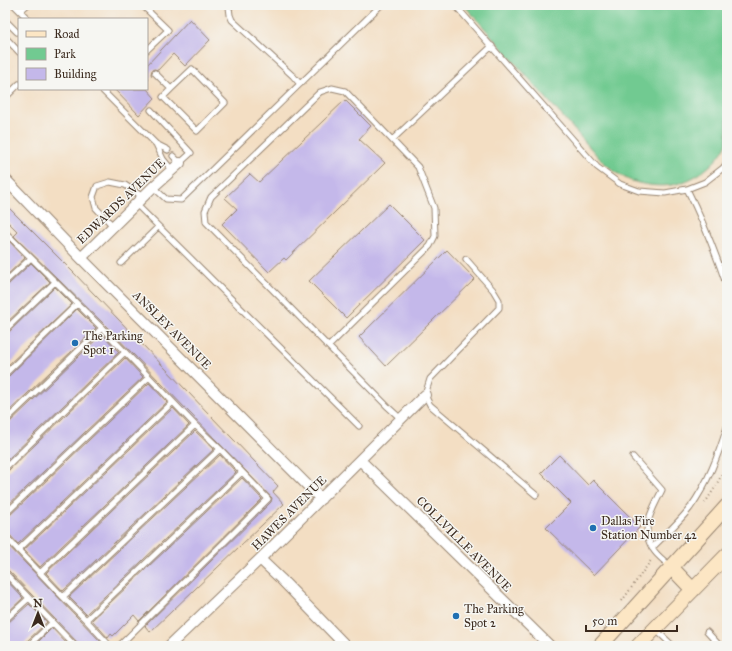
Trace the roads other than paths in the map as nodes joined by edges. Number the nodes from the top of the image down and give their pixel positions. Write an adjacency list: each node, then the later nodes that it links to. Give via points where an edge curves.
1 (14, 5): 7 (lane)
2 (27, 5): 7 (lane)
3 (142, 5): 13 (lane, via 168,30)
4 (232, 5): 16 (lane, via 232,20)
5 (381, 5): 16 (lane)
6 (455, 5): 12 (lane)
7 (20, 11): 8 (lane)
8 (27, 18)
9 (5, 20): 10 (lane)
10 (17, 32)
11 (5, 37): 14 (lane)
12 (492, 46): 22 (lane); 30 (lane, via 597,167 620,184 638,191 665,193)
13 (148, 49)
14 (18, 51)
15 (155, 73): 18 (lane)
16 (300, 84): 29 (lane, via 181,200 166,199)
17 (18, 85): 20 (lane)
18 (170, 89): 18 (lane, via 163,97 197,130 225,103 192,69)
19 (104, 90): 23 (lane)
20 (5, 98)
21 (151, 110): 25 (lane, via 191,153)
22 (392, 140): 46 (lane, via 418,167 434,208 435,236 430,246); 46 (lane, via 344,91 332,88 320,92 211,197 205,211 206,222)
23 (156, 144): 24 (lane); 27 (lane)
24 (168, 150)
25 (177, 159): 27 (street, EDWARDS AVENUE)
26 (727, 163): 30 (lane, via 705,182)
27 (172, 170): 29 (street, EDWARDS AVENUE)
28 (5, 179): 37 (street, ANSLEY AVENUE)
29 (153, 187): 31 (street, EDWARDS AVENUE)
30 (687, 189): 42 (lane, via 700,215)
31 (143, 197): 32 (street, EDWARDS AVENUE); 33 (lane, via 125,185 110,182 97,186 93,197 96,208)
32 (136, 204): 33 (street, EDWARDS AVENUE); 34 (lane)
33 (113, 226): 37 (street, EDWARDS AVENUE)
34 (158, 227): 39 (lane); 55 (lane)
35 (5, 233): 36 (lane)
36 (31, 258): 40 (lane); 41 (lane)
37 (81, 258): 63 (street, ANSLEY AVENUE)
38 (466, 259): 50 (lane, via 493,290 499,300 499,308 430,379)
39 (121, 263)
40 (5, 282)
41 (55, 282): 43 (lane); 45 (lane)
42 (727, 287)
43 (77, 304): 44 (lane); 48 (lane)
44 (102, 328): 47 (lane); 53 (lane)
45 (5, 330)
46 (328, 346): 52 (lane)
47 (125, 352): 49 (lane); 60 (lane)
48 (5, 374)
49 (149, 377): 51 (lane); 65 (lane)
50 (425, 395): 52 (street, HAWES AVENUE); 62 (lane, via 430,406)
51 (173, 402): 54 (lane); 68 (lane)
52 (401, 419): 59 (street, HAWES AVENUE)
53 (5, 421)
54 (195, 425): 57 (lane); 73 (lane)
55 (359, 426)
56 (727, 427): 67 (lane, via 701,491 689,509)
57 (220, 449): 61 (lane); 75 (lane)
58 (633, 457): 67 (lane, via 662,490 648,521 647,538)
59 (360, 460): 63 (street, HAWES AVENUE); 89 (street, COLLVILLE AVENUE)
60 (5, 468)
61 (242, 472): 78 (lane); 86 (lane, via 268,499)
62 (536, 495)
63 (321, 499): 70 (street, HAWES AVENUE)
64 (727, 506): 71 (main road)
65 (5, 514)
66 (5, 536): 68 (lane)
67 (652, 548): 71 (lane)
68 (18, 550): 73 (lane)
69 (727, 555): 74 (main road)
70 (260, 559): 87 (street, HAWES AVENUE); 88 (street)
71 (671, 567): 74 (main road); 90 (main road)
72 (5, 573): 76 (lane)
73 (40, 573): 75 (lane)
74 (693, 590): 80 (main road)
75 (63, 597): 78 (lane)
76 (29, 598): 77 (lane); 79 (lane)
77 (5, 620)
78 (86, 620): 85 (lane)
79 (52, 622): 83 (lane); 84 (lane)
80 (655, 629): 91 (main road); 92 (lane)
81 (707, 632): 82 (lane)
82 (719, 645)
83 (28, 646)
84 (75, 646)
85 (110, 646)
86 (119, 646)
87 (169, 646)
88 (346, 646)
89 (550, 646)
90 (600, 646)
91 (638, 646)
92 (673, 646)

